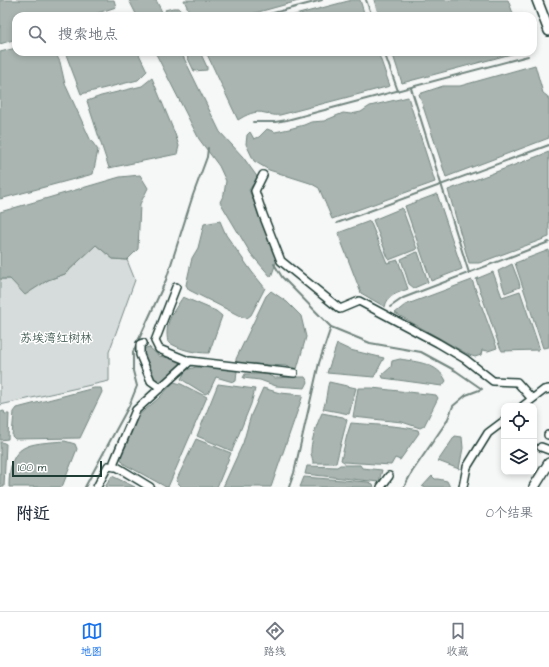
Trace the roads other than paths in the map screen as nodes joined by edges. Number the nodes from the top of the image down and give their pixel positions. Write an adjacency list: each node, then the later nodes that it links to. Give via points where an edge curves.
1 (537, 0): 2 (main road)
2 (549, 31)
3 (263, 175): 10 (street, via 255,190 262,215 282,261 340,309 358,301 445,347 493,381 517,382)
4 (176, 287): 6 (street, via 155,341 159,349 186,360)
5 (142, 343): 8 (street, via 140,355 151,381)
6 (186, 364): 7 (street, via 190,361); 8 (street)
7 (294, 373)
8 (160, 388): 16 (street, via 136,410)
9 (549, 389): 10 (street)
10 (532, 399): 11 (street)
11 (527, 403)
12 (501, 423): 21 (street, via 488,433 467,467)
13 (541, 447): 14 (street)
14 (549, 450)
15 (549, 463): 22 (main road)
16 (114, 467): 18 (street, via 108,466); 19 (street)
17 (390, 476): 20 (street)
18 (97, 487)
19 (150, 487)
20 (381, 487)
21 (463, 487)
22 (534, 487)

